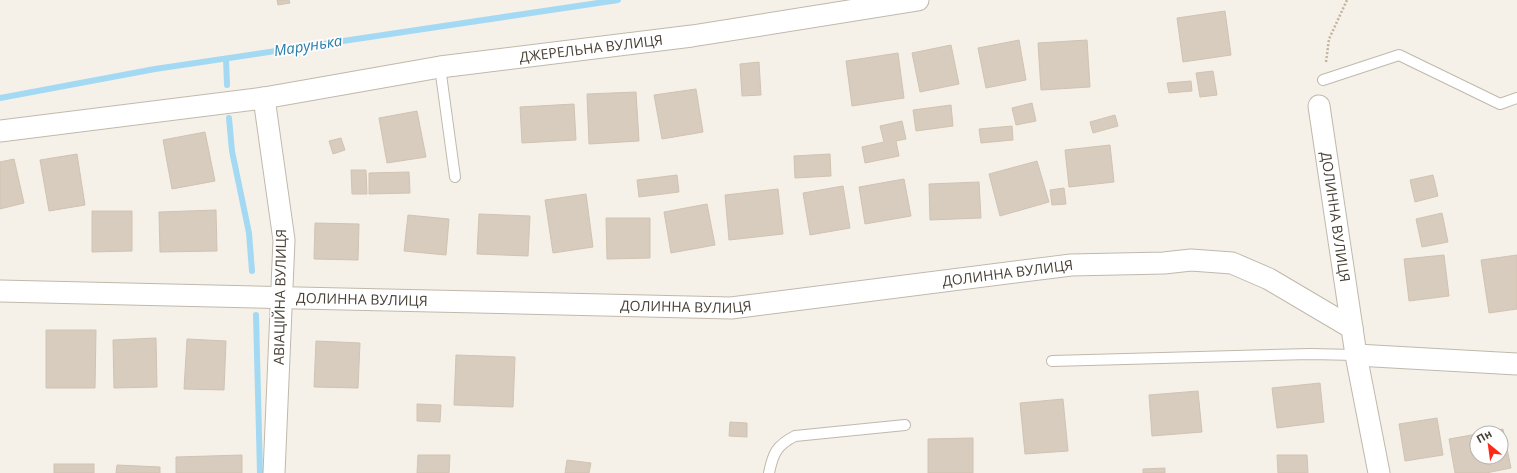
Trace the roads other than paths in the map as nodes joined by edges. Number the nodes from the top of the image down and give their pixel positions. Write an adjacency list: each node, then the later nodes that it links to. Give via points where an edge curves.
1 (918, 0): 2 (street, ДЖЕРЕЛЬНА ВУЛИЦЯ, via 692,36)
2 (440, 67): 4 (street, ДЖЕРЕЛЬНА ВУЛИЦЯ); 8 (lane)
3 (1323, 80): 5 (lane, via 1399,55 1500,104)
4 (264, 98): 7 (street, ДЖЕРЕЛЬНА ВУЛИЦЯ); 10 (street, АВІАЦІЙНА ВУЛИЦЯ, via 284,240)
5 (1517, 98)
6 (1319, 106): 11 (street, ДОЛИННА ВУЛИЦЯ)
7 (0, 131)
8 (455, 177)
9 (0, 291): 10 (street, ДОЛИННА ВУЛИЦЯ)
10 (282, 297): 11 (street, ДОЛИННА ВУЛИЦЯ, via 731,308 1071,265 1191,260 1232,263 1269,279); 16 (street, АВІАЦІЙНА ВУЛИЦЯ)
11 (1352, 328): 12 (street, ДОЛИННА ВУЛИЦЯ)
12 (1356, 355): 13 (lane, via 1295,354); 14 (street); 18 (street, ДОЛИННА ВУЛИЦЯ)
13 (1052, 361)
14 (1517, 364)
15 (905, 425): 17 (lane, via 795,436 782,443 774,453)
16 (274, 473)
17 (769, 473)
18 (1379, 473)

